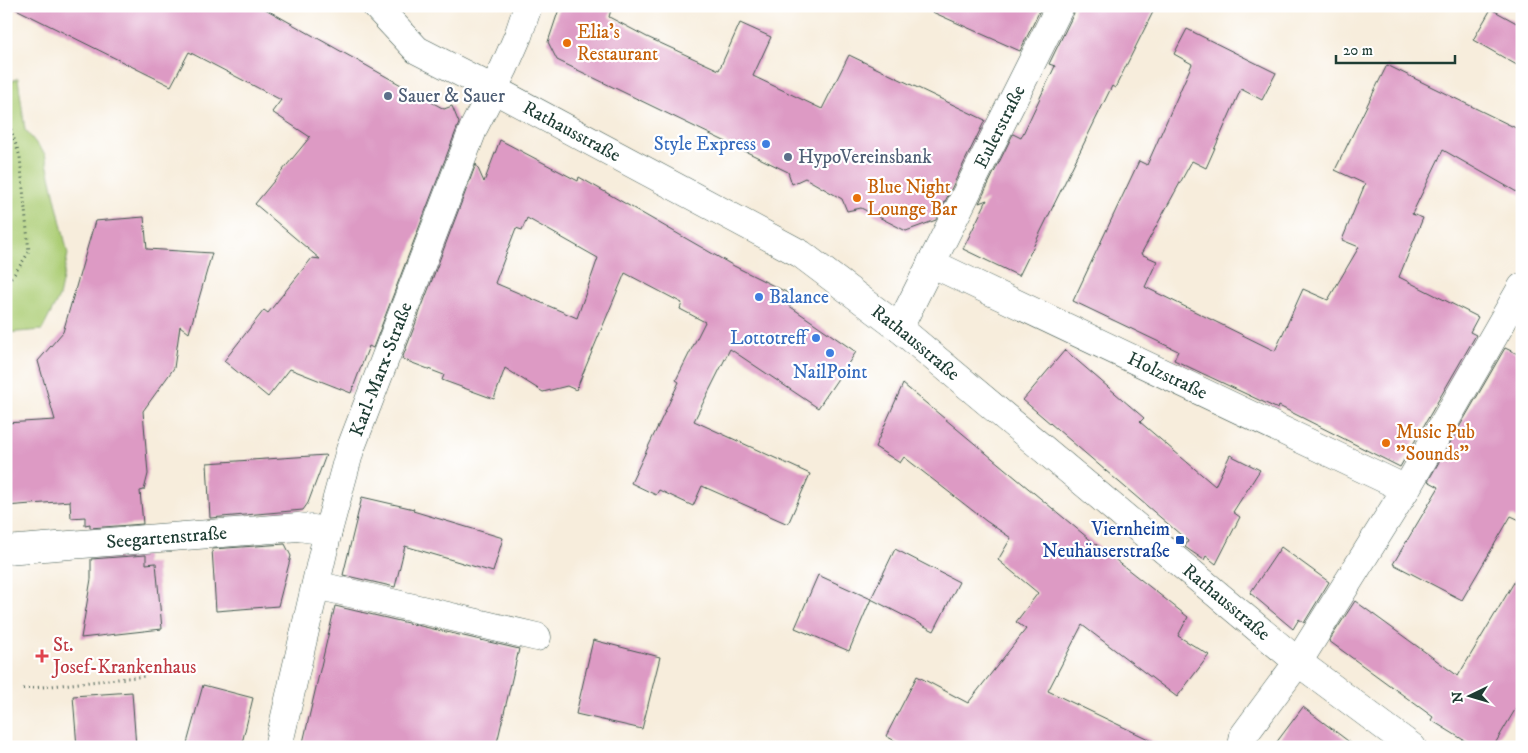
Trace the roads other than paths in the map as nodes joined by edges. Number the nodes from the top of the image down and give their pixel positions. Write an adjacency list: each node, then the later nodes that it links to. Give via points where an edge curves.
1 (376, 6): 4 (street, Rathausstraße, via 417,50)
2 (528, 6): 4 (street, Karl-Marx-Straße)
3 (1060, 6): 5 (street, Eulerstraße)
4 (493, 89): 7 (street, Rathausstraße, via 801,254); 9 (street, Karl-Marx-Straße, via 474,127 350,450)
5 (931, 263): 7 (street, Eulerstraße); 8 (street, Holzstraße)
6 (1522, 287): 8 (street)
7 (899, 328): 13 (street, Rathausstraße)
8 (1406, 489): 13 (street)
9 (328, 531): 10 (street, Seegartenstraße, via 298,527); 11 (street, Karl-Marx-Straße)
10 (6, 550)
11 (316, 586): 12 (street); 14 (street, Karl-Marx-Straße)
12 (537, 637)
13 (1298, 662): 15 (street, via 1244,735); 16 (street, Rathausstraße)
14 (278, 747)
15 (1242, 747)
16 (1412, 747)

